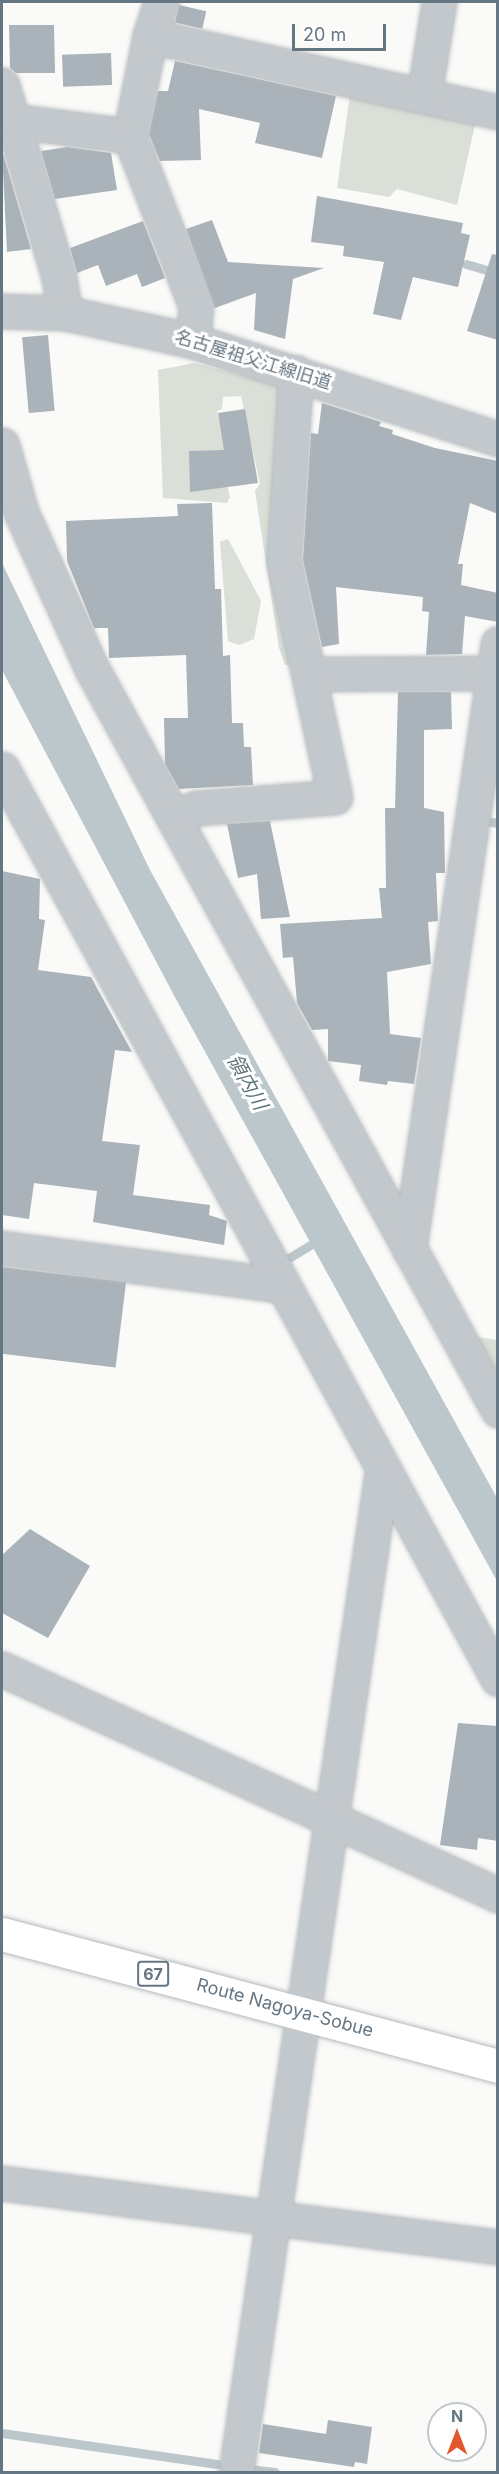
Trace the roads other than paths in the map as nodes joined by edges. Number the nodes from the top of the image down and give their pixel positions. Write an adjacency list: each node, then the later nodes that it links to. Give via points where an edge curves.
1 (160, 2): 3 (street)
2 (439, 2): 5 (street)
3 (150, 36): 5 (street); 8 (street)
4 (2, 86): 7 (street)
5 (424, 96): 6 (street)
6 (498, 112)
7 (14, 121): 8 (street); 10 (street, via 59,278)
8 (130, 136): 11 (street, via 196,306)
9 (2, 311): 10 (street, 名古屋祖父江線旧道)
10 (65, 313): 11 (street, 名古屋祖父江線旧道)
11 (193, 341): 12 (street, 名古屋祖父江線旧道)
12 (296, 372): 13 (street, 名古屋祖父江線旧道); 15 (street, via 284,561)
13 (498, 439)
14 (2, 445): 18 (street, via 21,512 92,669)
15 (309, 674): 16 (street); 18 (street, via 335,797 196,808)
16 (494, 681): 20 (street)
17 (2, 770): 21 (street)
18 (173, 817): 20 (street)
19 (2, 1248): 21 (street)
20 (409, 1249): 22 (street)
21 (280, 1285): 23 (street)
22 (498, 1410)
23 (382, 1473): 25 (street); 26 (street)
24 (2, 1669): 26 (street)
25 (498, 1679)
26 (329, 1821): 27 (street); 29 (street)
27 (498, 1895)
28 (2, 1934): 29 (main road, Route Nagoya-Sobue / 67)
29 (305, 2013): 30 (main road, Route Nagoya-Sobue / 67); 32 (street)
30 (498, 2066)
31 (2, 2183): 32 (street)
32 (274, 2217): 33 (street); 34 (street)
33 (498, 2247)
34 (236, 2472)

